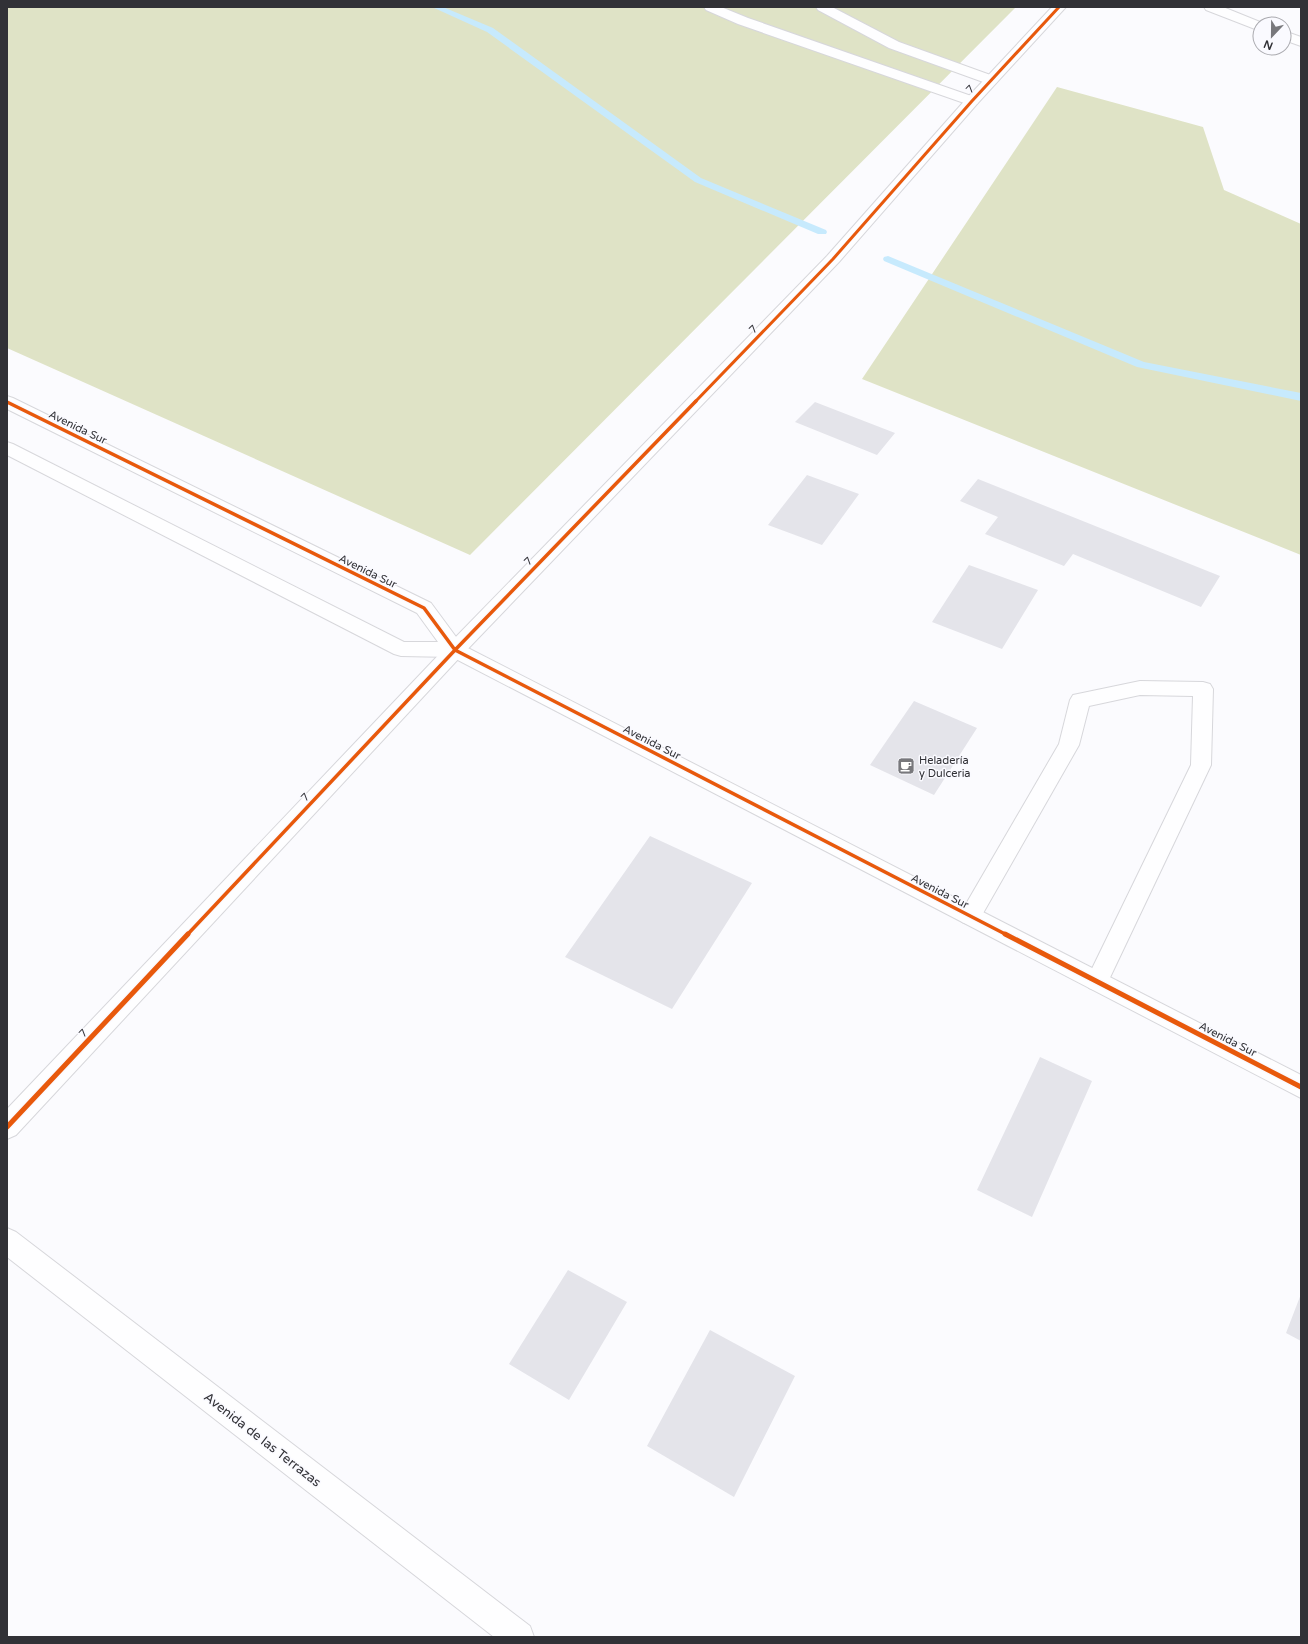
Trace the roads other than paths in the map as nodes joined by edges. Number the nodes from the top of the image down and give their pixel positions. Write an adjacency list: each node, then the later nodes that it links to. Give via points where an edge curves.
1 (710, 7): 7 (lane, via 743,21)
2 (822, 7): 6 (lane, via 894,45)
3 (1059, 7): 6 (street, 7)
4 (1211, 7): 5 (street)
5 (1252, 23)
6 (991, 80): 7 (street, 7)
7 (972, 100): 10 (street, 7, via 833,259)
8 (7, 402): 10 (street, Avenida Sur, via 424,608)
9 (7, 448): 10 (street, Avenida Sur, via 401,649)
10 (455, 650): 11 (street, Avenida Sur); 14 (street, 7)
11 (970, 916): 12 (street, Avenida Sur); 12 (lane, via 1069,746 1080,700 1140,688 1202,689 1201,765)
12 (1097, 981): 13 (street, Avenida Sur)
13 (1301, 1087)
14 (7, 1126)
15 (7, 1241): 16 (street, Avenida de las Terrazas)
16 (519, 1637)

